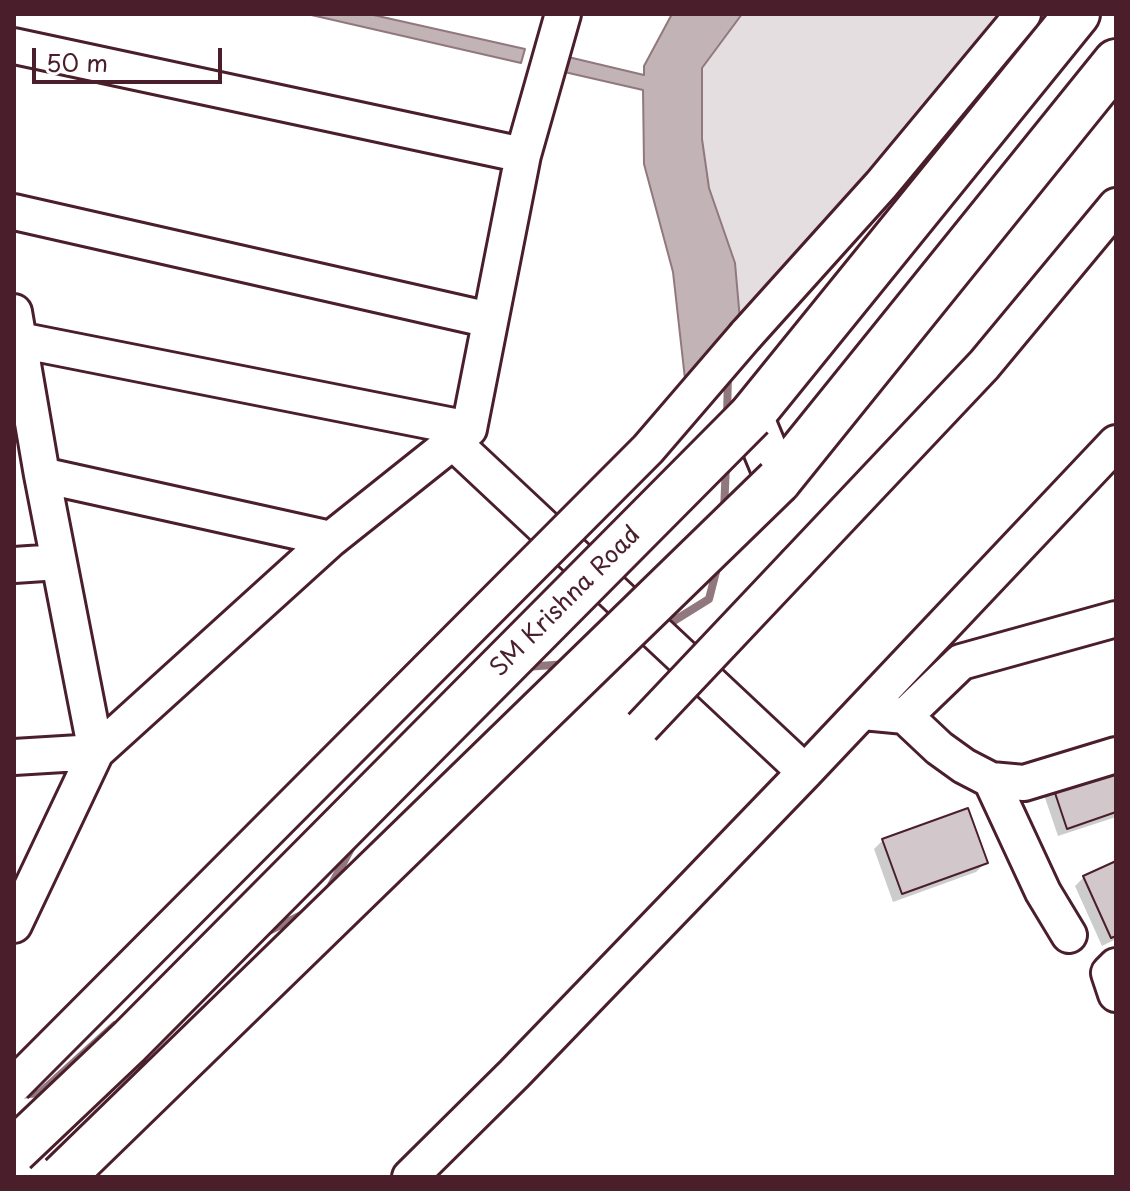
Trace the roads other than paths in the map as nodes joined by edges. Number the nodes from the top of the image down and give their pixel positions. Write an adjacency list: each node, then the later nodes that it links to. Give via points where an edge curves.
1 (563, 14): 6 (street)
2 (1023, 14): 32 (street, SM Krishna Road, bridge, via 881,185 648,449)
3 (1077, 14): 11 (highway, SM Krishna Road)
4 (14, 46): 6 (street)
5 (1116, 62): 15 (highway)
6 (523, 155): 9 (street)
7 (1116, 206): 22 (street, bridge, via 984,365)
8 (14, 212): 9 (street)
9 (490, 320): 12 (street)
10 (16, 326): 12 (street); 14 (street)
11 (751, 416): 15 (main road); 33 (highway, SM Krishna Road, bridge, via 129,1042)
12 (461, 435): 16 (street); 26 (street)
13 (1116, 443): 20 (street)
14 (42, 475): 16 (street); 17 (street)
15 (778, 481): 34 (highway, bridge)
16 (331, 539): 23 (street)
17 (59, 562): 18 (street); 23 (street)
18 (14, 565)
19 (1116, 619): 21 (street, via 961,662)
20 (863, 712): 21 (street); 26 (street)
21 (905, 716): 27 (street, via 939,748)
22 (642, 727)
23 (96, 752): 25 (street); 28 (street)
24 (1116, 755): 27 (street, via 1024,783)
25 (14, 757)
26 (805, 772): 35 (street)
27 (991, 780): 29 (street)
28 (14, 925)
29 (1069, 935)
30 (1116, 966): 31 (street, via 1109,973)
31 (1116, 994)
32 (14, 1085)
33 (14, 1151)
34 (62, 1177)
35 (410, 1177)

